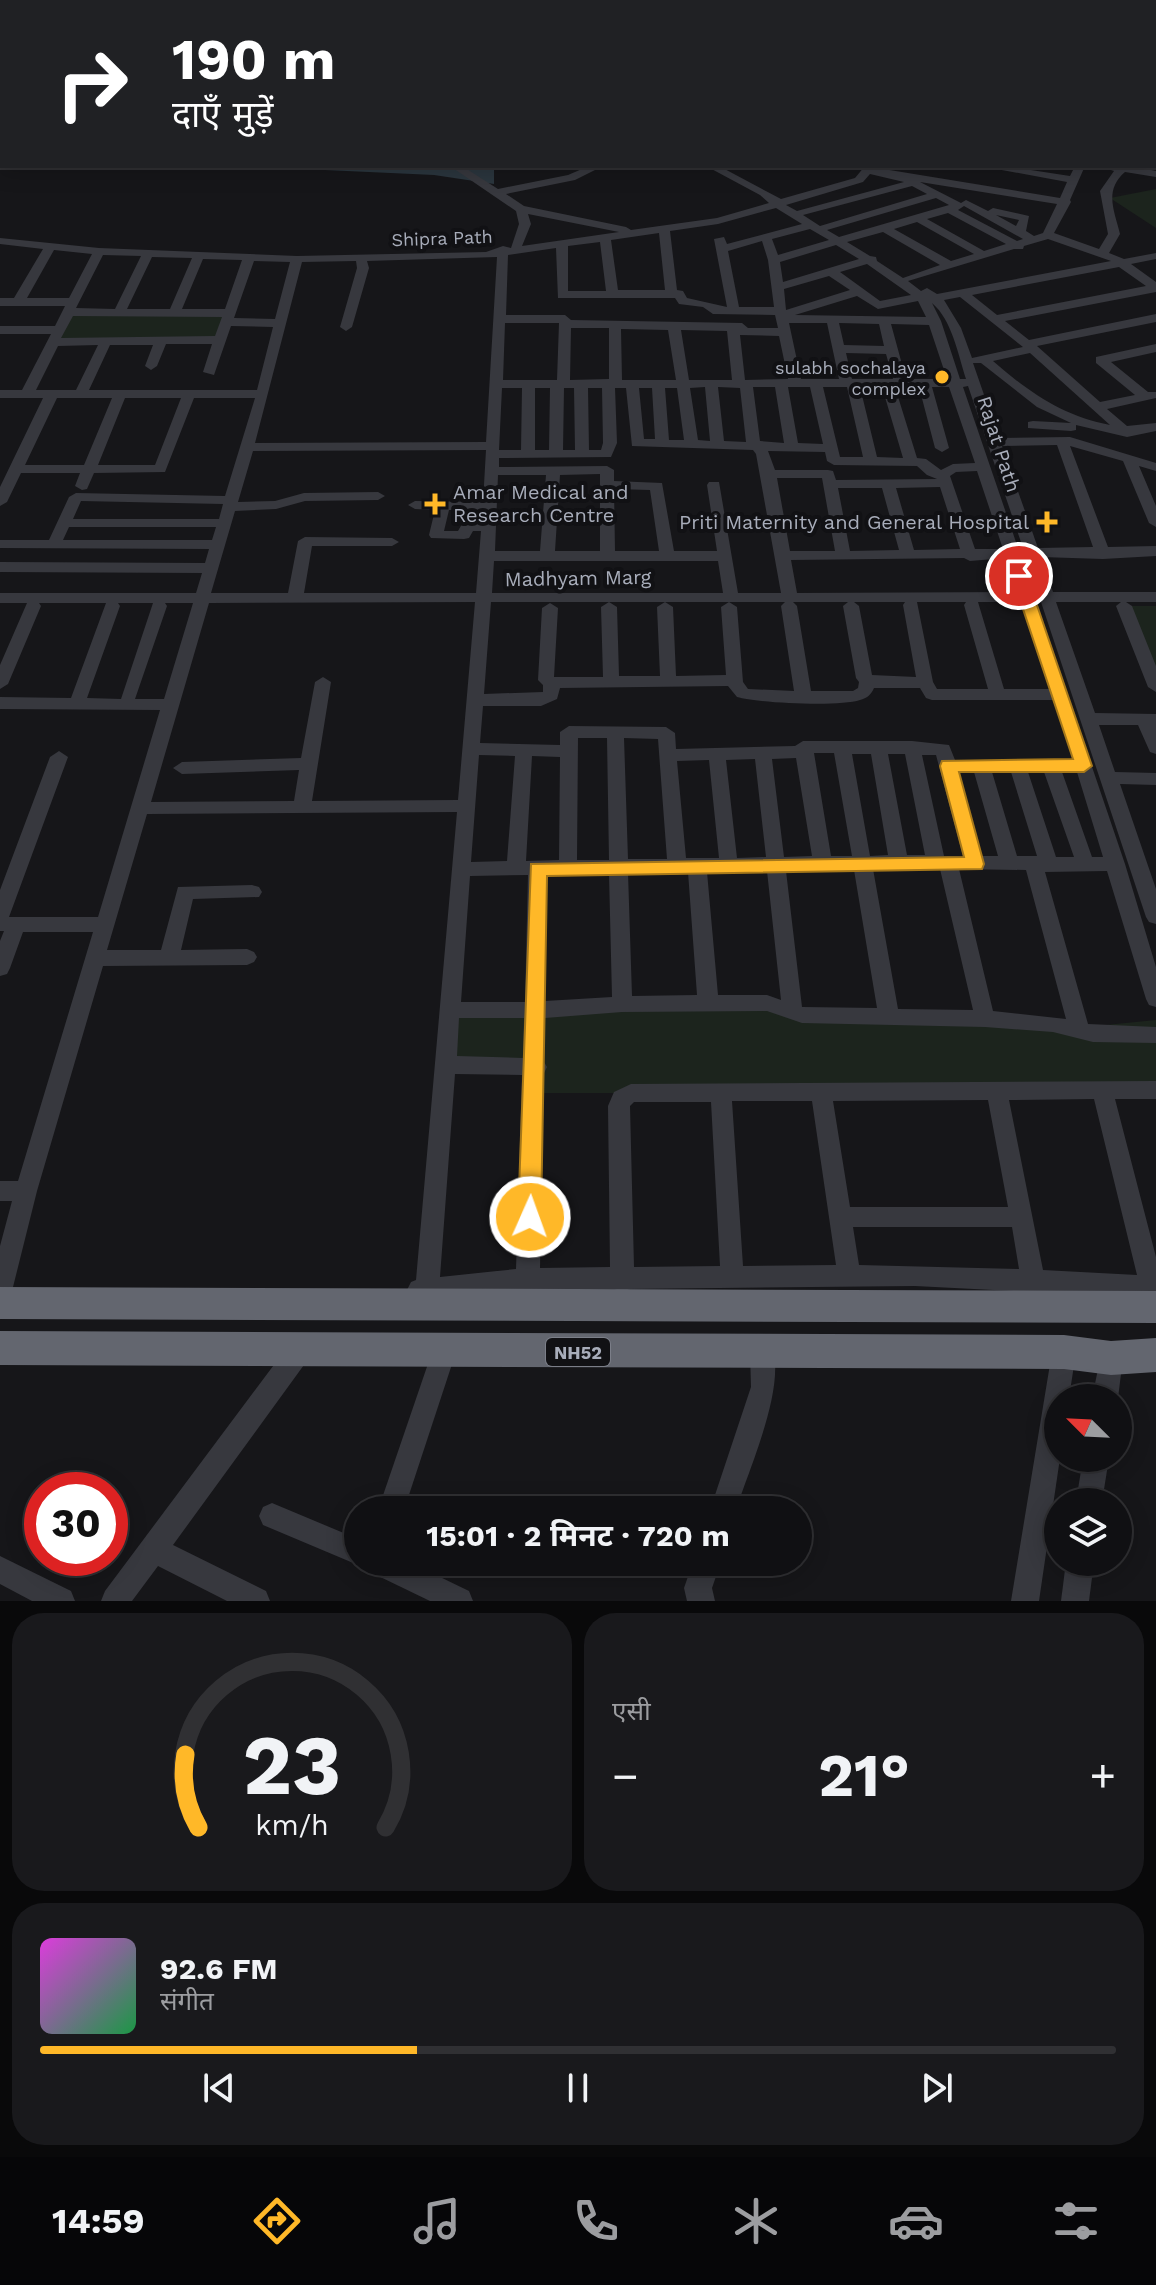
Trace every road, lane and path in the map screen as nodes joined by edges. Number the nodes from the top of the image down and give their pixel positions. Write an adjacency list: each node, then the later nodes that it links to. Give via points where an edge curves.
1 (459, 168): 17 (street)
2 (594, 168): 17 (street, via 571,178)
3 (715, 168): 20 (street, Rajat Path)
4 (864, 168): 20 (street, Shipra Path, via 844,180)
5 (865, 168): 15 (street, Shipra Path, via 859,180)
6 (870, 168): 13 (street)
7 (917, 168): 13 (street)
8 (984, 168): 16 (street)
9 (998, 168): 14 (street)
10 (1079, 168): 14 (street)
11 (1125, 168): 12 (street); 45 (street, via 1105,191 1114,234)
12 (1156, 174)
13 (908, 178): 16 (street); 18 (street); 19 (street)
14 (1074, 180): 21 (street)
15 (843, 185): 19 (street); 20 (street, Shipra Path)
16 (976, 187): 21 (street); 22 (street)
17 (499, 191): 23 (street)
18 (938, 194): 22 (street); 24 (street)
19 (861, 196): 24 (street); 26 (street)
20 (775, 201): 25 (street, Shipra Path); 26 (street, Rajat Path); 30 (street, Shipra Path)
21 (1066, 202): 31 (street)
22 (959, 206): 27 (street); 35 (street, via 981,209); 39 (street)
23 (521, 209): 30 (street); 41 (street, via 525,224)
24 (886, 209): 26 (street); 27 (street)
25 (718, 221): 28 (street, Shipra Path); 40 (street)
26 (812, 221): 33 (street); 34 (street, Rajat Path)
27 (916, 221): 29 (street); 46 (street)
28 (664, 229): 32 (street, Shipra Path); 60 (street)
29 (886, 229): 34 (street); 54 (street)
30 (629, 231): 41 (street, Shipra Path)
31 (1048, 235): 35 (street); 45 (street)
32 (605, 237): 37 (street, Shipra Path); 62 (street)
33 (766, 237): 40 (street); 52 (street)
34 (841, 241): 51 (street, Rajat Path); 52 (street)
35 (1035, 241): 39 (street)
36 (1, 242): 38 (street, Shipra Path); 41 (street, Shipra Path, via 299,255)
37 (562, 244): 41 (street, Shipra Path); 62 (street, via 562,295)
38 (50, 246): 42 (street, Shipra Path); 64 (street)
39 (1019, 247): 46 (street)
40 (721, 249): 67 (street)
41 (507, 250): 49 (street, Shipra Path); 72 (street)
42 (99, 251): 43 (street, Shipra Path); 66 (street)
43 (148, 253): 44 (street, Shipra Path); 68 (street)
44 (199, 255): 48 (street, Shipra Path); 69 (street)
45 (1102, 255): 53 (street)
46 (985, 256): 54 (street)
47 (1156, 256): 53 (street)
48 (249, 257): 50 (street, Shipra Path); 70 (street)
49 (361, 258): 50 (street, Shipra Path); 82 (street, via 363,268)
50 (297, 259): 79 (street)
51 (871, 259): 55 (street); 56 (street, Rajat Path); 63 (street, Rajat Path)
52 (774, 260): 57 (street)
53 (1118, 260): 58 (street); 61 (street)
54 (951, 266): 56 (street)
55 (830, 271): 57 (street); 59 (street)
56 (909, 278): 63 (street, Rajat Path)
57 (779, 287): 75 (street)
58 (1156, 288): 73 (street)
59 (857, 292): 63 (street, via 881,306); 75 (street)
60 (671, 293): 62 (street); 67 (street, via 711,310)
61 (962, 293): 63 (street); 73 (street)
62 (615, 294)
63 (927, 298): 78 (street, Rajat Path); 95 (street, Rajat Path, via 955,328)
64 (19, 301): 65 (street); 66 (street)
65 (0, 302)
66 (71, 307): 68 (street); 86 (street)
67 (734, 311): 75 (street)
68 (119, 312): 69 (street)
69 (174, 313): 70 (street)
70 (227, 318): 79 (street); 87 (street)
71 (565, 318): 72 (street); 80 (street); 106 (street)
72 (500, 319): 104 (street)
73 (995, 319): 90 (street)
74 (1149, 319): 84 (street); 90 (street)
75 (782, 320): 76 (street); 83 (street, via 743,332 742,327); 110 (street)
76 (832, 320): 77 (street); 92 (street)
77 (884, 321): 78 (street); 93 (street)
78 (935, 321): 103 (street, Rajat Path)
79 (281, 323): 121 (street)
80 (615, 325): 81 (street); 99 (street)
81 (674, 326): 83 (street); 98 (street)
82 (346, 327)
83 (733, 327): 109 (street)
84 (1156, 331)
85 (1, 332): 86 (street)
86 (57, 336): 88 (street); 116 (street)
87 (219, 340): 89 (street); 97 (street)
88 (106, 341): 89 (street); 118 (street)
89 (161, 341): 96 (street)
90 (1030, 347): 94 (street); 123 (street)
91 (1156, 348): 122 (street, via 1101,360)
92 (838, 349): 93 (street); 112 (street)
93 (892, 350): 113 (street)
94 (984, 359): 95 (street); 124 (street, via 1037,405)
95 (966, 362): 114 (street, Rajat Path)
96 (151, 366)
97 (209, 372)
98 (683, 382): 100 (street); 101 (street); 133 (street)
99 (612, 383): 107 (street); 108 (street); 129 (street)
100 (658, 383): 108 (street); 131 (street)
101 (711, 383): 109 (street); 135 (street)
102 (924, 383): 103 (street); 113 (street); 139 (street)
103 (955, 383): 114 (street); 147 (street, Rajat Path)
104 (497, 384): 105 (street); 143 (street)
105 (529, 384): 106 (street); 140 (street)
106 (560, 384): 107 (street); 141 (street)
107 (581, 384): 142 (street)
108 (632, 384): 130 (street)
109 (742, 384): 110 (street); 136 (street)
110 (788, 384): 111 (street); 137 (street)
111 (816, 384): 112 (street); 138 (street)
112 (850, 384): 113 (street); 146 (street)
113 (894, 384): 145 (street)
114 (975, 384): 128 (street, Rajat Path)
115 (0, 394): 116 (street)
116 (27, 394): 117 (street)
117 (52, 394): 118 (street); 155 (street)
118 (81, 394): 119 (street)
119 (120, 394): 120 (street); 149 (street)
120 (189, 394): 121 (street); 149 (street, via 160,469)
121 (263, 394): 134 (street)
122 (1151, 395): 123 (street)
123 (1096, 407): 127 (street)
124 (1056, 412): 125 (street, via 1033,425); 127 (street)
125 (1071, 427)
126 (1156, 427): 127 (street)
127 (1127, 433)
128 (994, 442): 132 (street); 173 (street, Rajat Path)
129 (610, 443): 130 (street); 142 (street, via 608,454)
130 (637, 443): 131 (street)
131 (662, 444): 133 (street)
132 (1063, 444): 144 (street, via 1070,441); 175 (street)
133 (692, 445): 135 (street)
134 (247, 447): 143 (street); 164 (street)
135 (718, 447): 136 (street)
136 (758, 448): 137 (street); 151 (street)
137 (792, 448): 138 (street)
138 (830, 448): 146 (street, via 837,462)
139 (942, 448)
140 (528, 453): 141 (street); 143 (street)
141 (556, 453): 142 (street)
142 (582, 454)
143 (492, 457): 150 (street); 163 (street)
144 (1129, 459): 148 (street); 160 (street)
145 (911, 461): 146 (street); 152 (street, via 924,462)
146 (871, 462)
147 (985, 467): 152 (street, via 953,468); 178 (street, Rajat Path)
148 (1156, 467)
149 (91, 470): 155 (street); 158 (street)
150 (553, 470): 156 (street, via 607,470); 180 (street)
151 (769, 474): 154 (street, via 828,474); 182 (street)
152 (944, 479): 153 (street); 184 (street)
153 (887, 482): 154 (street); 177 (street)
154 (831, 484): 183 (street)
155 (5, 485)
156 (607, 485): 174 (street); 176 (street, via 657,486)
157 (714, 485): 181 (street)
158 (78, 492): 164 (street); 165 (street)
159 (378, 496): 164 (street, via 304,497)
160 (1151, 500): 166 (street)
161 (415, 505): 162 (street)
162 (443, 506): 163 (street); 167 (street, via 436,535 464,535 467,527)
163 (490, 506): 167 (street)
164 (229, 510): 165 (street); 171 (street)
165 (63, 523): 170 (street)
166 (1156, 523)
167 (488, 527): 179 (street)
168 (392, 542): 189 (street, via 305,541)
169 (0, 544): 170 (street)
170 (54, 544): 171 (street)
171 (218, 545): 186 (street)
172 (1156, 551): 175 (street)
173 (1033, 553): 175 (street); 178 (street); 191 (street, Rajat Path)
174 (608, 554): 176 (street); 180 (street)
175 (1103, 554)
176 (667, 555): 181 (street)
177 (908, 555): 183 (street); 184 (street)
178 (1011, 555): 184 (street); 190 (street, Rajat Path)
179 (487, 556): 180 (street); 195 (street)
180 (547, 556)
181 (725, 556): 193 (street)
182 (783, 556): 183 (street); 194 (street)
183 (843, 556)
184 (970, 556)
185 (0, 567): 186 (street)
186 (211, 568): 192 (street)
187 (1156, 597): 191 (street, Madhyam Marg)
188 (0, 598): 192 (street, Madhyam Marg)
189 (295, 599): 192 (street, Madhyam Marg); 195 (street, Madhyam Marg)
190 (1029, 600): 191 (street, Madhyam Marg); 194 (street, Madhyam Marg); 197 (street, Madhyam Marg); 217 (street, Rajat Path)
191 (1050, 600): 203 (street, Madhyam Marg); 225 (street, Rajat Path)
192 (200, 602): 195 (street, Madhyam Marg); 201 (street, Madhyam Marg); 224 (street)
193 (730, 602): 194 (street, Madhyam Marg); 195 (street, Madhyam Marg); 206 (street, Madhyam Marg); 209 (street)
194 (790, 602): 202 (street, Madhyam Marg); 218 (street)
195 (480, 604): 207 (street, Madhyam Marg); 221 (street)
196 (911, 605): 197 (street, Madhyam Marg); 202 (street, Madhyam Marg); 213 (street)
197 (972, 605): 219 (street)
198 (0, 606): 199 (street, Madhyam Marg)
199 (33, 606): 200 (street, Madhyam Marg); 215 (street)
200 (112, 606): 201 (street, Madhyam Marg); 223 (street)
201 (159, 606): 220 (street)
202 (851, 606): 210 (street)
203 (1124, 606): 204 (street, Madhyam Marg); 216 (street)
204 (1156, 606)
205 (609, 607): 206 (street, Madhyam Marg); 207 (street, Madhyam Marg); 212 (street)
206 (665, 607): 208 (street)
207 (550, 608): 214 (street, via 546,680)
208 (668, 680): 209 (street); 212 (street)
209 (735, 680): 218 (street, via 738,690 751,695)
210 (868, 681): 213 (street); 218 (street, via 856,696)
211 (323, 682): 240 (street)
212 (611, 682): 214 (street)
213 (925, 682): 219 (street, via 928,692 939,696)
214 (552, 683): 221 (street, via 551,695 541,700)
215 (0, 684)
216 (1156, 687)
217 (1059, 695): 219 (street); 244 (street, Rajat Path)
218 (803, 696)
219 (998, 696)
220 (128, 697)
221 (473, 700): 232 (street)
222 (0, 703): 223 (street)
223 (77, 704): 224 (street)
224 (170, 705): 251 (street)
225 (1089, 719): 226 (street); 247 (street, Rajat Path)
226 (1150, 720): 231 (street)
227 (615, 732): 234 (street, via 569,732); 238 (street, via 666,733); 268 (street)
228 (842, 747): 229 (street); 235 (street, via 803,747); 255 (street)
229 (878, 747): 230 (street); 252 (street)
230 (912, 747): 241 (street, via 943,749); 253 (street)
231 (1156, 748)
232 (469, 749): 233 (street); 249 (street)
233 (524, 750): 234 (street); 265 (street)
234 (567, 751): 267 (street)
235 (806, 752): 236 (street); 254 (street)
236 (763, 753): 237 (street); 259 (street)
237 (717, 754): 238 (street); 261 (street)
238 (668, 755): 263 (street)
239 (59, 757): 271 (street)
240 (308, 764): 246 (street); 250 (street)
241 (948, 766): 242 (street); 256 (street)
242 (981, 766): 245 (street); 257 (street)
243 (1051, 766): 244 (street); 245 (street); 260 (street)
244 (1084, 766): 258 (street, Rajat Path)
245 (1018, 767): 262 (street)
246 (182, 768)
247 (1109, 778): 248 (street); 270 (street, Rajat Path)
248 (1156, 779)
249 (466, 806): 250 (street); 264 (street)
250 (302, 807): 251 (street)
251 (142, 808): 272 (street)
252 (899, 862): 253 (street); 255 (street)
253 (942, 863): 256 (street); 284 (street)
254 (823, 864): 255 (street); 259 (street)
255 (864, 864): 283 (street)
256 (975, 864): 257 (street)
257 (1010, 864): 262 (street)
258 (1116, 864): 260 (street); 277 (street, Rajat Path)
259 (777, 865): 261 (street); 282 (street)
260 (1086, 865): 262 (street)
261 (729, 866): 263 (street)
262 (1042, 866): 285 (street)
263 (687, 868): 268 (street); 278 (street)
264 (460, 869): 265 (street); 280 (street)
265 (516, 869): 266 (street)
266 (538, 869): 267 (street); 281 (street)
267 (568, 869): 268 (street)
268 (617, 869): 279 (street)
269 (252, 892): 273 (street, via 185,892)
270 (1156, 917)
271 (5, 922): 272 (street); 276 (street)
272 (105, 925): 275 (street)
273 (169, 957): 274 (street); 275 (street)
274 (247, 957)
275 (95, 958): 295 (street)
276 (0, 968)
277 (1156, 999)
278 (708, 1003): 279 (street); 282 (street, via 767,1003)
279 (622, 1004): 281 (street)
280 (448, 1010): 281 (street); 287 (street)
281 (535, 1010): 288 (street)
282 (793, 1013): 283 (street)
283 (889, 1018): 284 (street)
284 (985, 1019): 285 (street, via 1053,1024)
285 (1080, 1032): 286 (street)
286 (1156, 1035)
287 (445, 1065): 288 (street); 305 (street)
288 (536, 1067): 300 (street)
289 (1102, 1089): 290 (street); 293 (street); 304 (street)
290 (1156, 1090)
291 (721, 1091): 292 (street); 299 (street); 302 (street, via 631,1093 622,1098)
292 (821, 1092): 293 (street); 296 (street)
293 (997, 1092): 297 (street)
294 (0, 1191): 295 (street)
295 (26, 1191): 303 (street)
296 (840, 1217): 297 (street); 298 (street)
297 (1020, 1217): 301 (street)
298 (849, 1276): 299 (street); 301 (street)
299 (732, 1278): 302 (street)
300 (528, 1279): 302 (street); 305 (street)
301 (1033, 1279): 304 (street)
302 (622, 1281)
303 (0, 1292): 305 (street, via 217,1289)
304 (1155, 1294): 305 (highway)
305 (426, 1299): 306 (highway)
306 (0, 1303)
307 (0, 1348): 308 (highway, NH52)
308 (300, 1350): 309 (highway, NH52); 319 (street)
309 (444, 1352): 310 (highway, NH52); 315 (street)
310 (762, 1352): 311 (highway, NH52); 316 (street, via 763,1387)
311 (1064, 1352): 313 (highway, NH52); 329 (street)
312 (1156, 1355): 313 (highway, NH52)
313 (1111, 1358): 314 (street)
314 (1107, 1384)
315 (396, 1496)
316 (728, 1496)
317 (272, 1516): 318 (street)
318 (344, 1546)
319 (155, 1550): 325 (street); 326 (street)
320 (0, 1570): 324 (street)
321 (408, 1576): 327 (street)
322 (702, 1576): 328 (street)
323 (1078, 1576): 330 (street)
324 (61, 1601)
325 (115, 1601)
326 (256, 1601)
327 (459, 1601)
328 (701, 1601)
329 (1025, 1601)
330 (1075, 1601)

